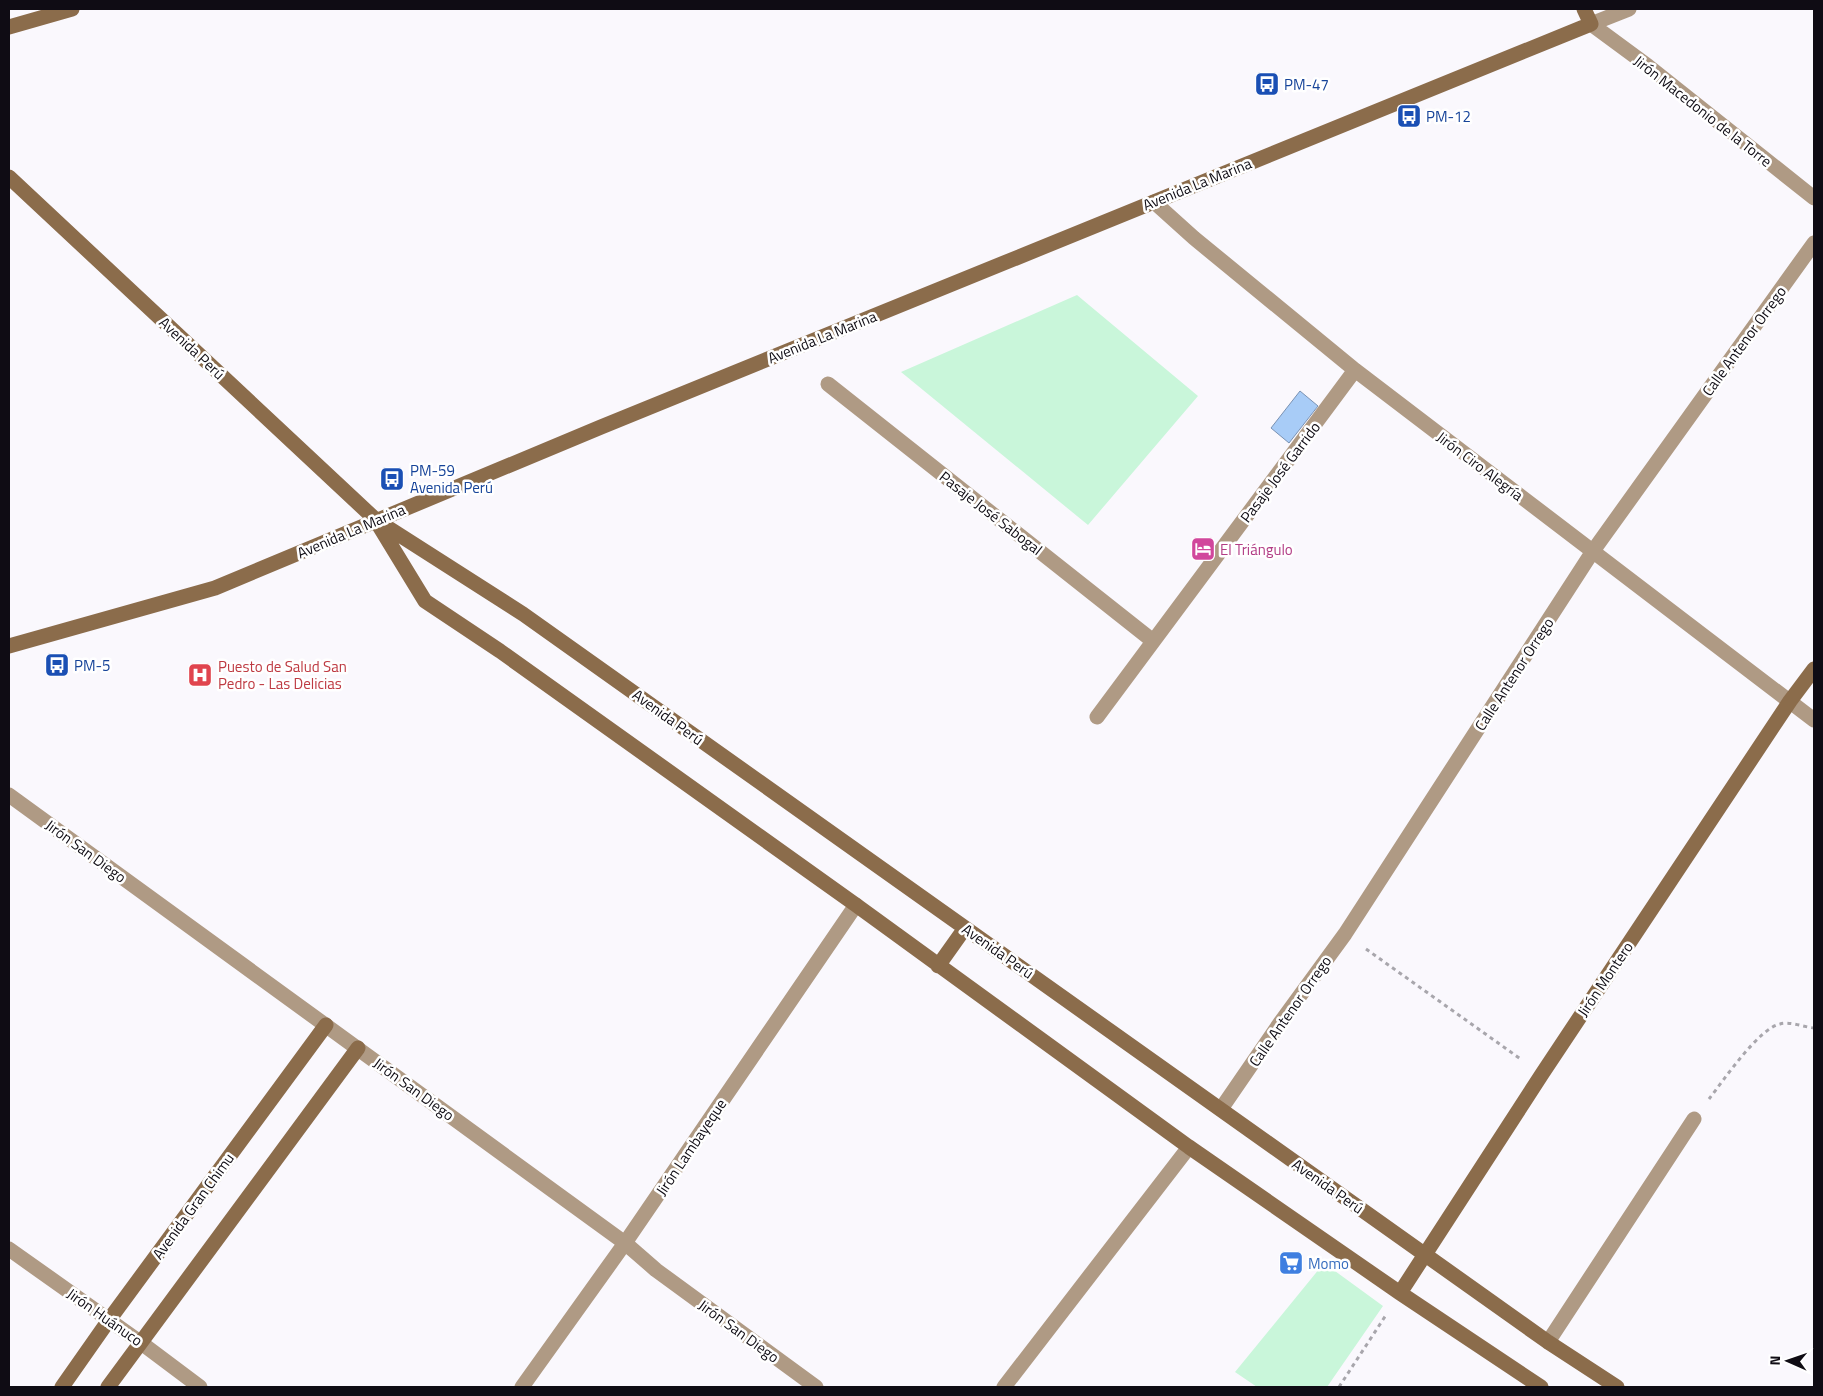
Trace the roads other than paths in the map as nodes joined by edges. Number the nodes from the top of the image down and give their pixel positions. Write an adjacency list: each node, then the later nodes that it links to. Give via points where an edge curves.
1 (72, 9): 5 (street)
2 (1584, 9): 4 (street)
3 (1629, 9): 4 (street, Avenida La Marina)
4 (1591, 24): 7 (street, Jirón Macedonio de la Torre); 8 (street, Avenida La Marina)
5 (9, 27)
6 (9, 177): 12 (street, Avenida Perú)
7 (1814, 198)
8 (1154, 202): 10 (street, Jirón Ciro Alegría); 12 (street, Avenida La Marina)
9 (1814, 243): 13 (street, Calle Antenor Orrego)
10 (1355, 370): 13 (street, Jirón Ciro Alegría); 14 (street, Pasaje José Garrido)
11 (828, 384): 14 (street, Pasaje José Sabogal)
12 (376, 520): 15 (street, Avenida La Marina, via 215,588); 21 (street, Avenida Perú, via 426,601); 22 (street, Avenida Perú, via 523,614)
13 (1593, 552): 17 (street, Jirón Ciro Alegría); 26 (street, Calle Antenor Orrego, via 1345,934)
14 (1153, 641): 18 (street, Pasaje José Garrido)
15 (9, 646)
16 (1814, 668): 17 (street, Jirón Montero)
17 (1790, 701): 19 (street, Jirón Ciro Alegría); 31 (street, Jirón Montero)
18 (1097, 717)
19 (1814, 720)
20 (9, 795): 24 (street, Jirón San Diego)
21 (856, 905): 23 (street, Avenida Perú); 29 (street, Jirón Lambayeque)
22 (965, 928): 23 (street); 26 (street, Avenida Perú)
23 (938, 966): 28 (street, Avenida Perú)
24 (326, 1025): 25 (street, Jirón San Diego); 33 (street, Avenida Gran Chimu)
25 (358, 1048): 29 (street, Jirón San Diego); 34 (street)
26 (1221, 1109): 31 (street, Avenida Perú)
27 (1694, 1119): 35 (street)
28 (1189, 1147): 32 (street, Avenida Perú); 41 (street)
29 (625, 1243): 39 (street, Jirón Lambayeque); 40 (street, Jirón San Diego, via 656,1270)
30 (9, 1249): 33 (street, Jirón Huánuco)
31 (1426, 1255): 32 (street, Jirón Montero); 35 (street, Avenida Perú)
32 (1400, 1293): 42 (street, Avenida Perú)
33 (109, 1320): 34 (street, Jirón Huánuco); 36 (street, Avenida Gran Chimu)
34 (140, 1342): 37 (street); 38 (street, Jirón Huánuco)
35 (1548, 1342): 43 (street, Avenida Perú)
36 (62, 1387)
37 (108, 1387)
38 (200, 1387)
39 (522, 1387)
40 (816, 1387)
41 (1004, 1387)
42 (1541, 1387)
43 (1617, 1387)

